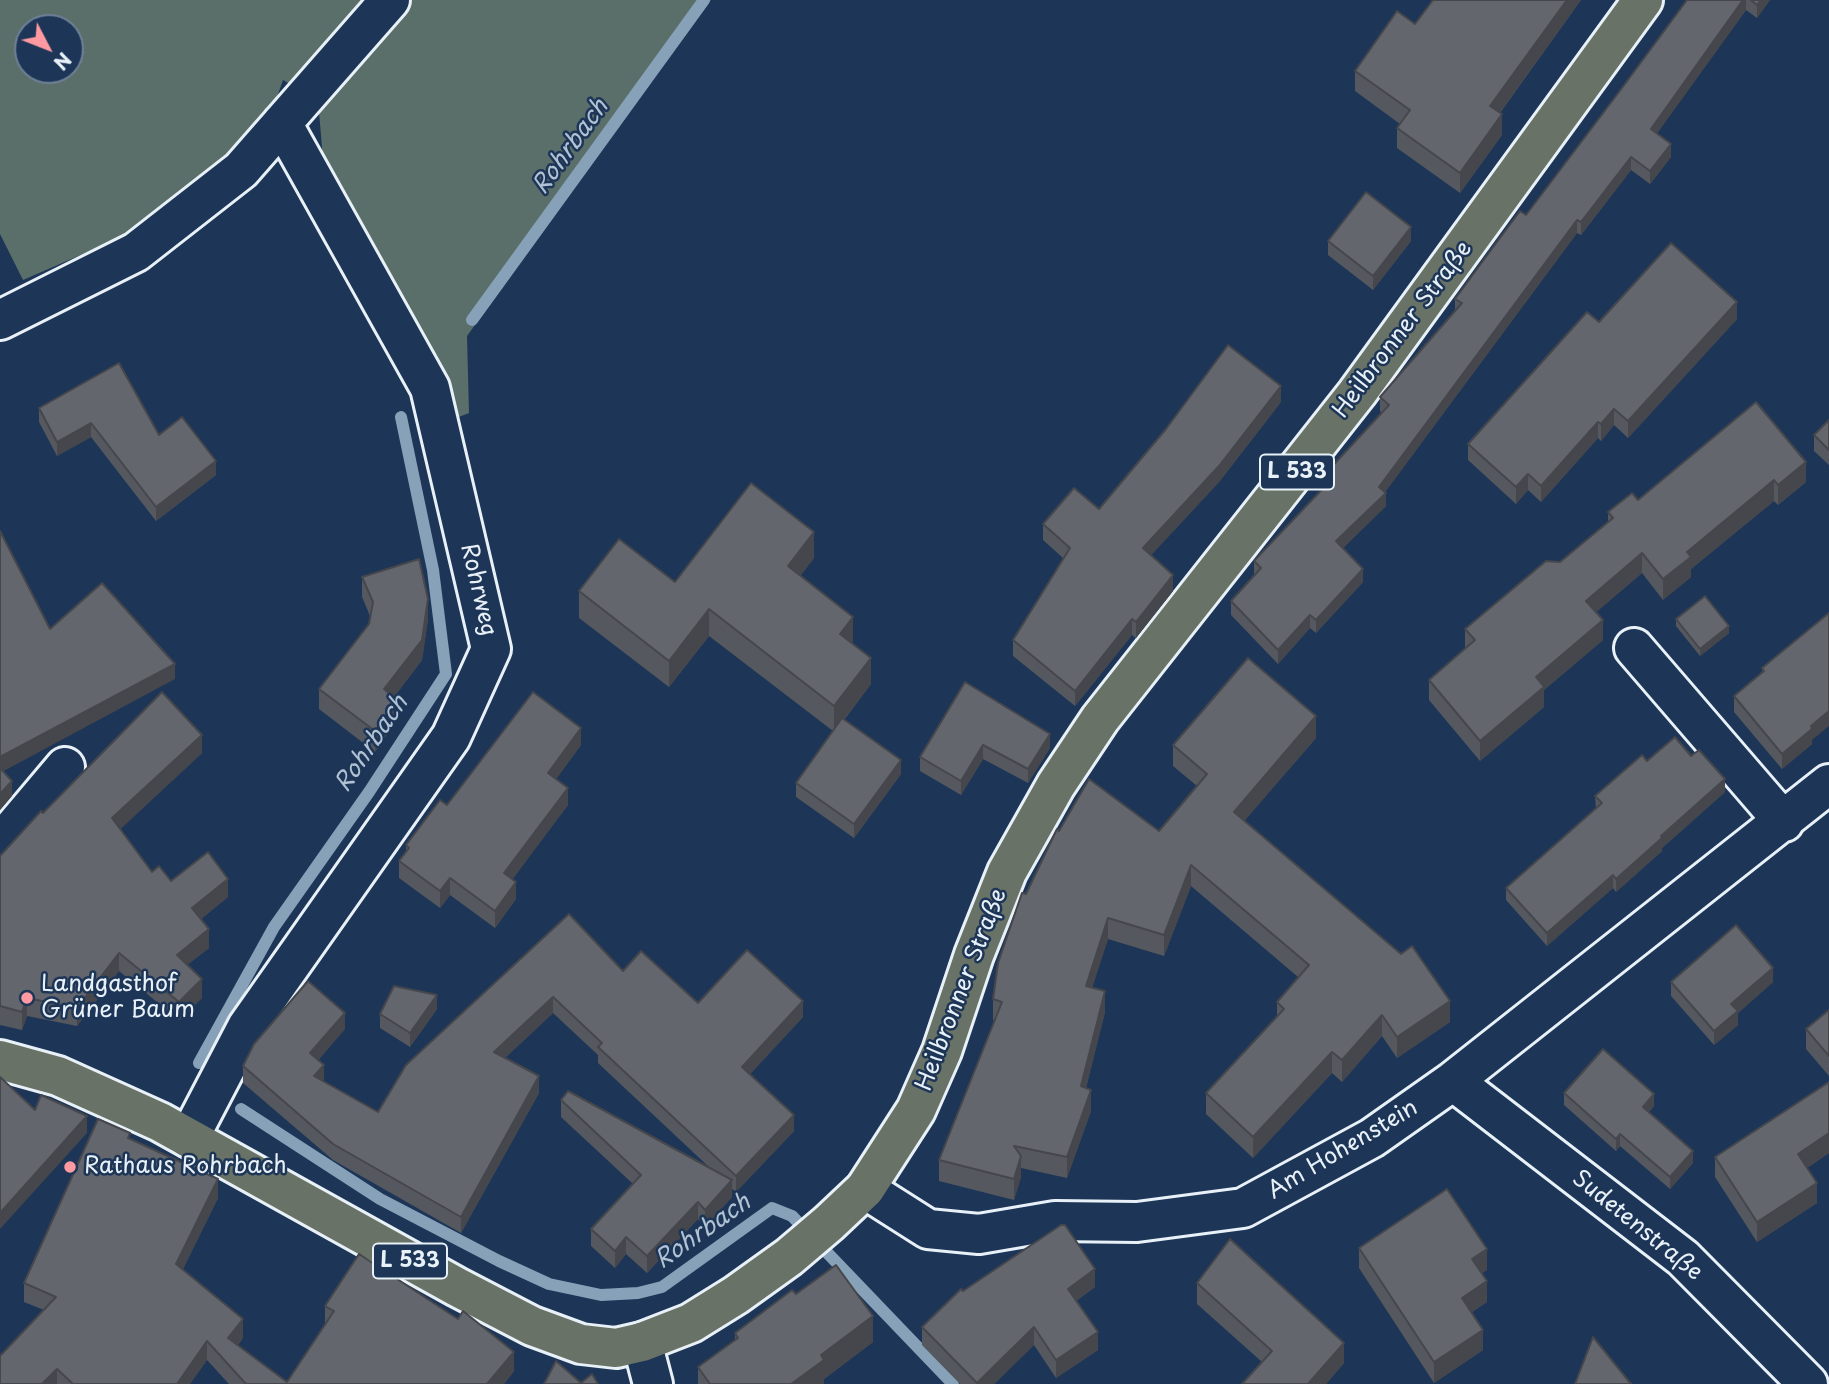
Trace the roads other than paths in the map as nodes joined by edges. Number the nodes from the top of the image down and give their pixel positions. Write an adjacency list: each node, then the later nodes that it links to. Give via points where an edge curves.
1 (390, 0): 3 (street)
2 (1643, 0): 13 (main road, Heilbronner Straße / L 533, via 1357,393 1100,719 1056,785 1007,872 942,1051 915,1110)
3 (282, 123): 4 (street, via 242,170 136,252); 12 (street, Rohrweg, via 430,388 491,649 452,737 247,1027)
4 (0, 320)
5 (1634, 648): 8 (street)
6 (65, 767): 9 (street)
7 (1829, 784): 8 (street, Am Hohenstein)
8 (1784, 822): 11 (street, Am Hohenstein)
9 (0, 844)
10 (0, 1060): 12 (main road, Heilbronner Straße / L 533, via 58,1076)
11 (1454, 1081): 13 (street, Am Hohenstein, via 1372,1138 1243,1209 1138,1222 1055,1221 979,1234 928,1229); 15 (street, Sudetenstraße, via 1683,1258)
12 (189, 1138): 14 (main road, Heilbronner Straße / L 533, via 532,1326 580,1344 616,1349)
13 (865, 1189): 14 (main road, Heilbronner Straße / L 533, via 789,1256 736,1295 691,1323)
14 (642, 1342): 16 (street)
15 (1813, 1373)
16 (653, 1384)

